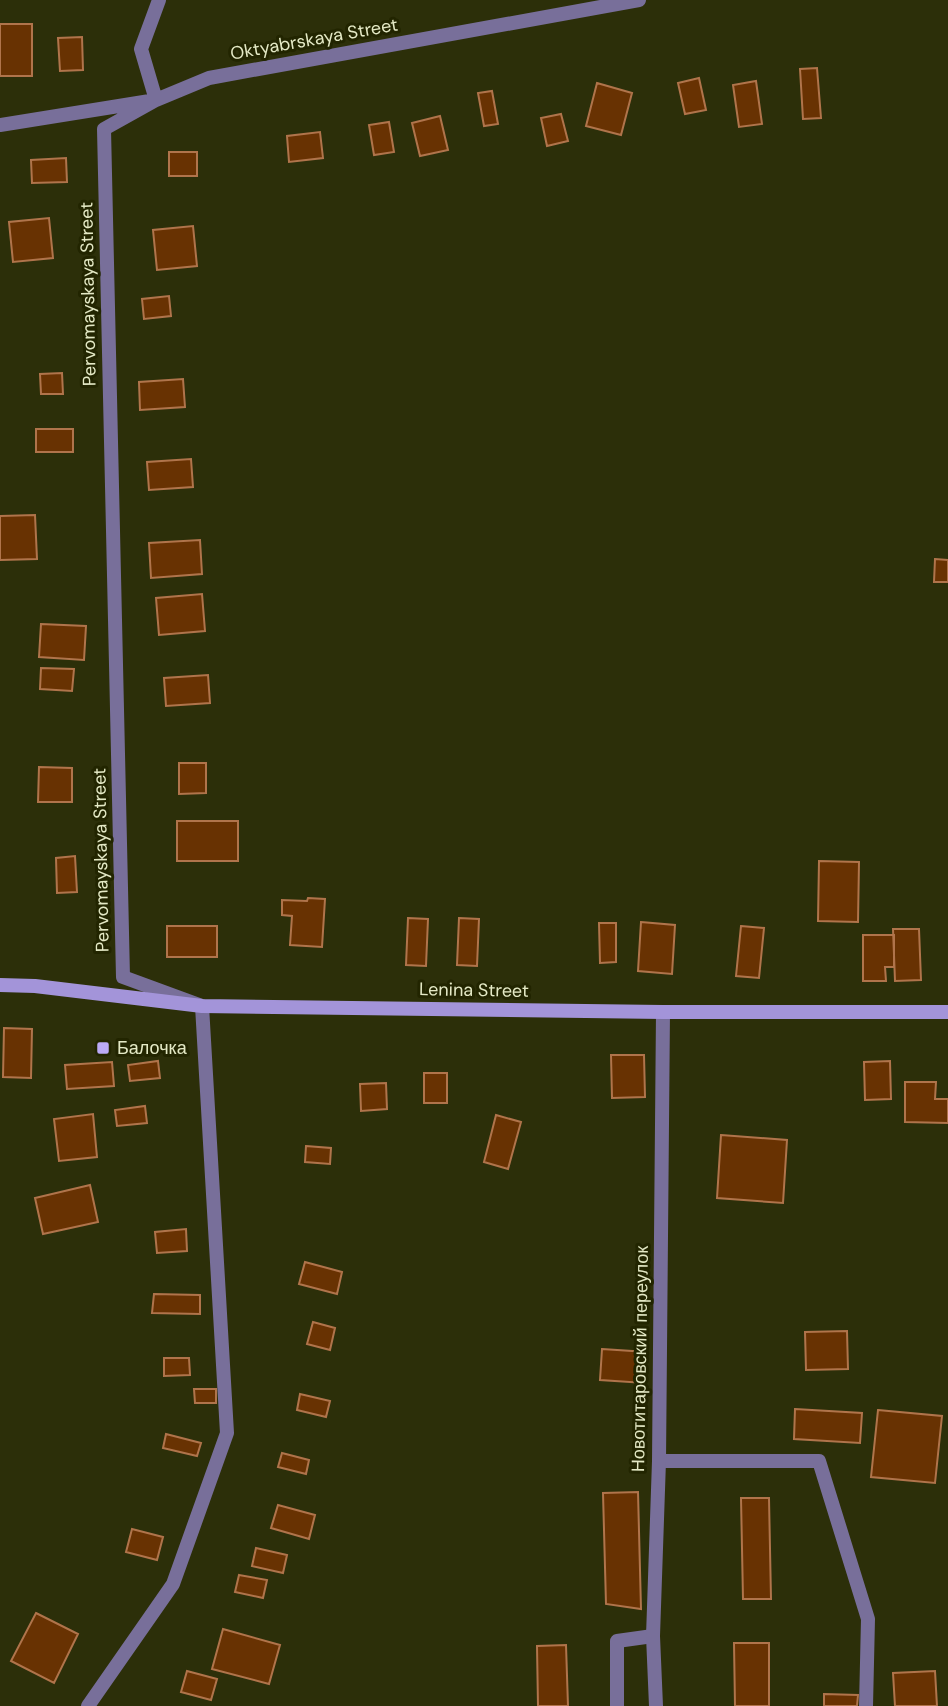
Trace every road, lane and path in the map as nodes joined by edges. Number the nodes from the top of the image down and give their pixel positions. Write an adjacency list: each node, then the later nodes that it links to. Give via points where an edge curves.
1 (159, 0): 3 (street, via 141,49)
2 (639, 0): 3 (street, Oktyabrskaya Street, via 209,78)
3 (156, 100): 4 (street, Oktyabrskaya Street); 6 (street, Pervomayskaya Street, via 104,129 123,977)
4 (0, 125)
5 (0, 985): 6 (street, Lenina Street)
6 (202, 1006): 7 (street, Lenina Street); 11 (street, via 228,1433 173,1584)
7 (663, 1012): 8 (street, Lenina Street); 9 (street, Новотитаровский переулок)
8 (948, 1012)
9 (659, 1461): 10 (street, Новотитаровский переулок); 14 (street, via 819,1461 868,1619)
10 (653, 1636): 12 (street, via 617,1642); 13 (street, Новотитаровский переулок)
11 (88, 1706)
12 (617, 1706)
13 (656, 1706)
14 (866, 1706)

